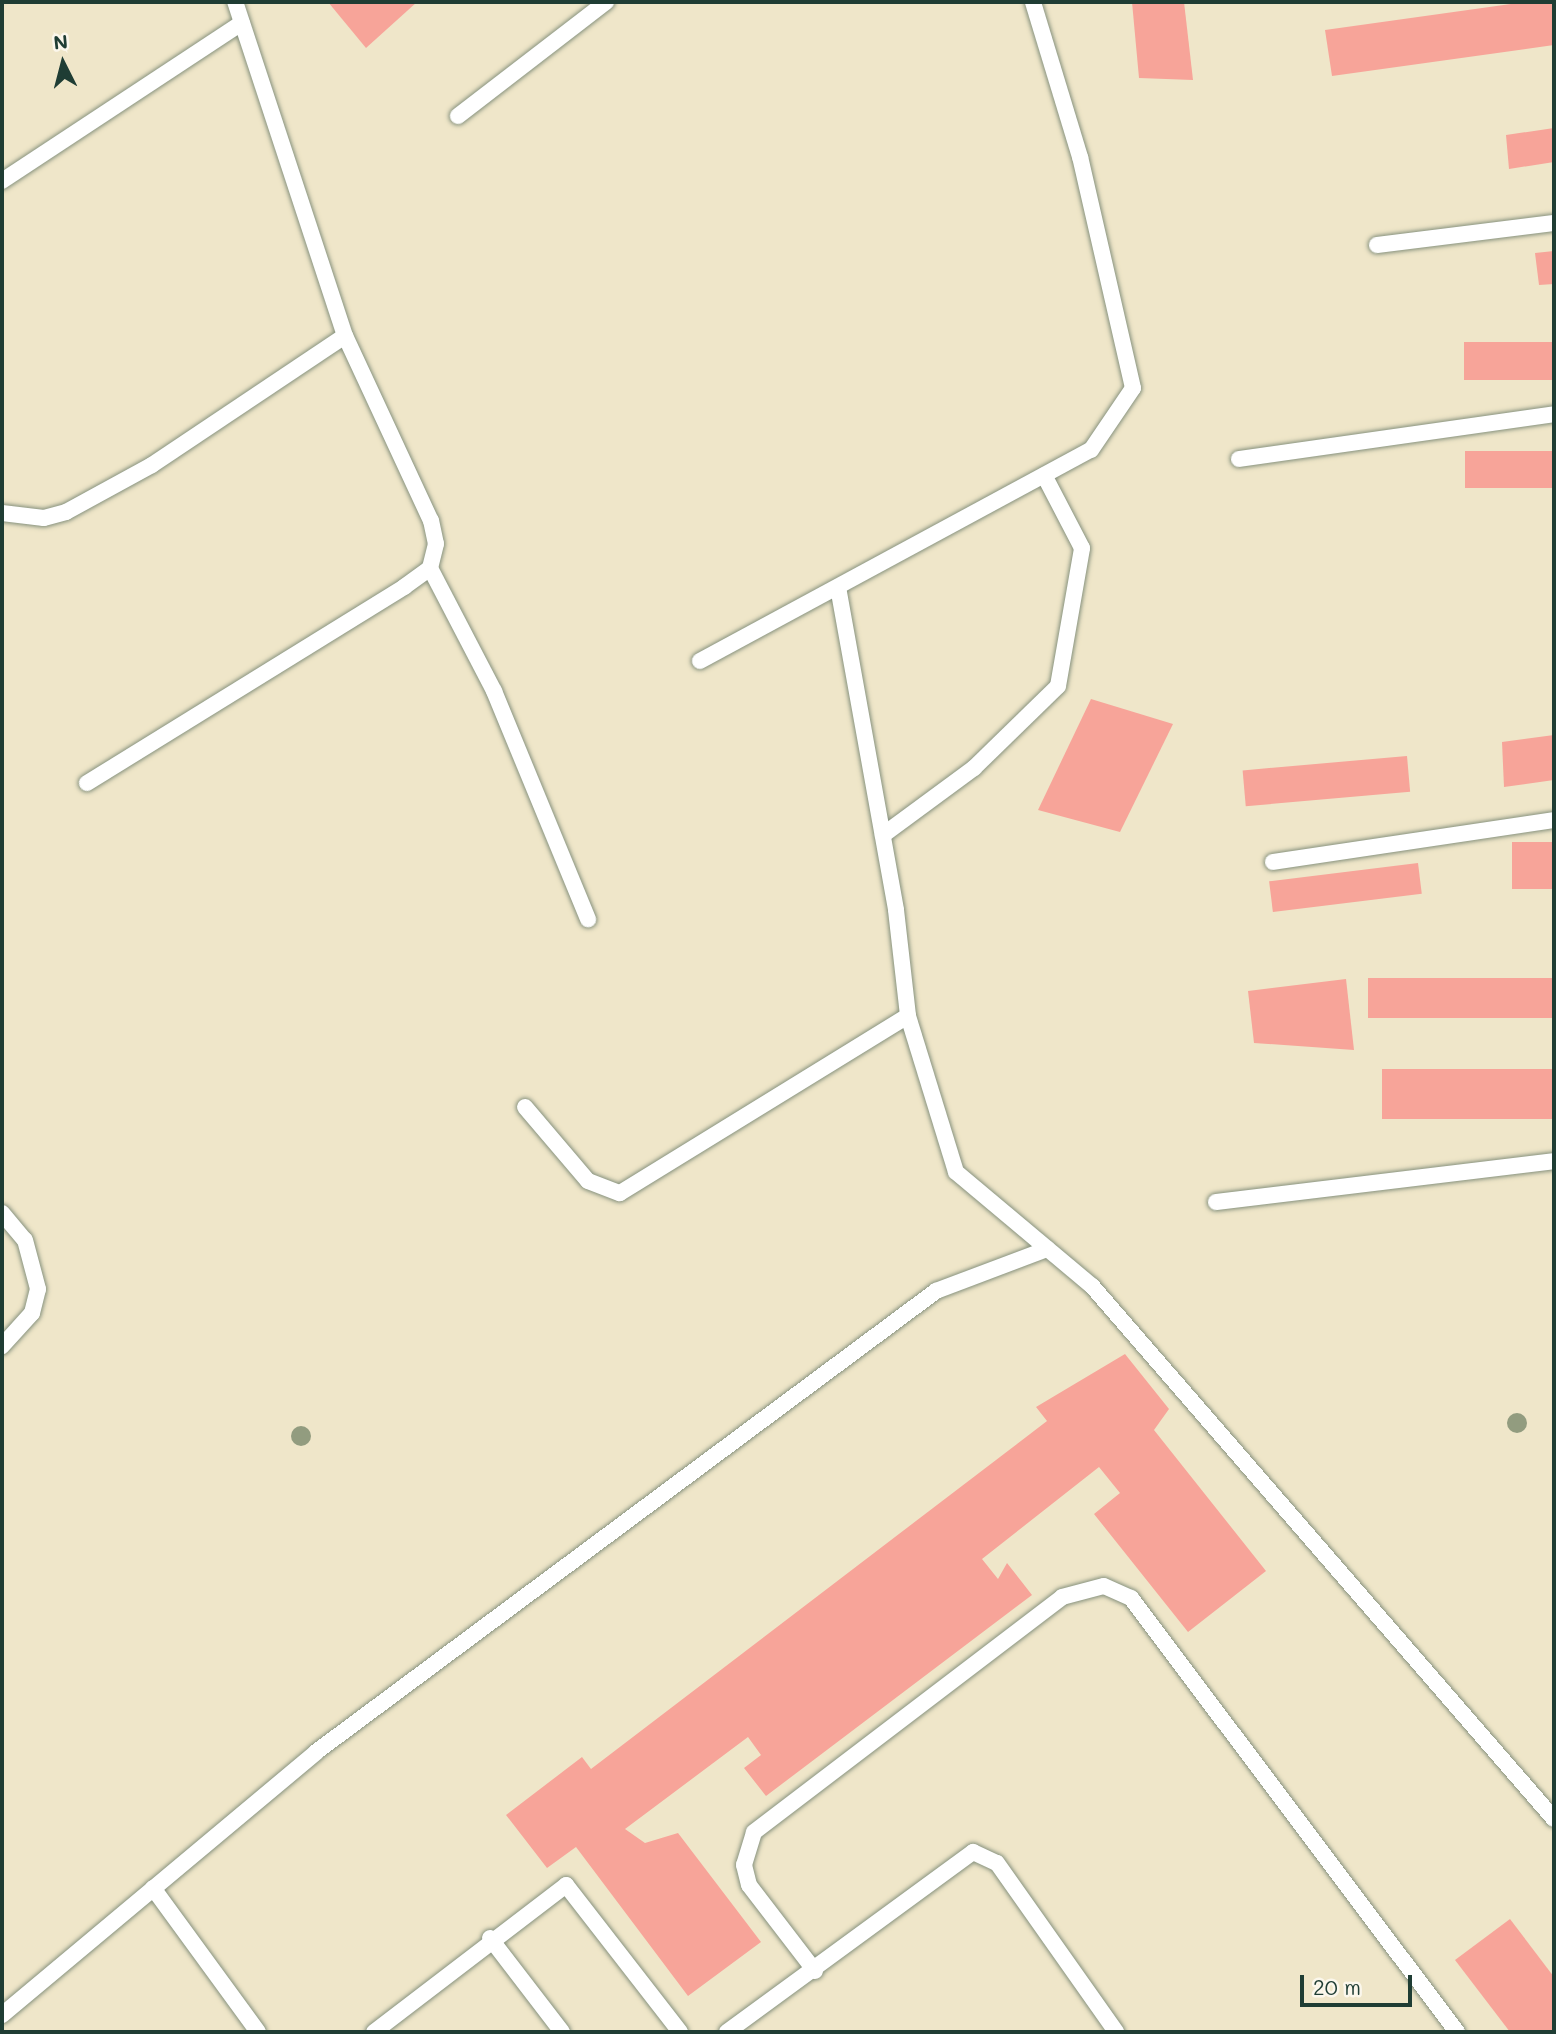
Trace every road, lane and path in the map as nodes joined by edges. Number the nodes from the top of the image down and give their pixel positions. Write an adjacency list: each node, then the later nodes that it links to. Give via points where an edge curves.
1 (235, 2): 4 (lane)
2 (606, 2): 5 (lane)
3 (1033, 2): 12 (lane, via 1080,157 1133,388 1091,450)
4 (242, 23): 6 (lane); 9 (lane)
5 (458, 116)
6 (2, 181)
7 (1554, 223): 8 (lane)
8 (1377, 246)
9 (345, 336): 13 (lane, via 152,465 66,512 44,519); 14 (lane, via 432,521 436,544)
10 (1554, 414): 11 (lane)
11 (1239, 459)
12 (1044, 475): 15 (lane); 19 (lane, via 1082,548 1058,686 974,768)
13 (2, 513)
14 (430, 568): 17 (lane); 21 (lane, via 494,691)
15 (838, 587): 16 (lane); 19 (lane)
16 (700, 661)
17 (87, 783)
18 (1554, 820): 20 (lane)
19 (883, 835): 22 (lane)
20 (1273, 862)
21 (588, 919)
22 (908, 1016): 23 (lane, via 620,1193 588,1181); 27 (lane, via 956,1172)
23 (525, 1107)
24 (1554, 1161): 25 (lane)
25 (1216, 1202)
26 (2, 1213): 28 (lane, via 25,1240 38,1289 32,1313)
27 (1047, 1249): 29 (lane, via 1092,1286); 30 (lane, via 936,1291 316,1752)
28 (2, 1346)
29 (1554, 1819)
30 (153, 1888): 33 (lane); 34 (lane)
31 (489, 1938): 35 (lane); 36 (lane); 37 (lane, via 566,1885)
32 (815, 1971): 38 (lane); 39 (lane, via 973,1852 997,1863); 40 (lane, via 749,1885 744,1865 754,1832 1062,1597 1104,1586 1131,1598)
33 (2, 2015)
34 (258, 2032)
35 (374, 2032)
36 (562, 2032)
37 (680, 2032)
38 (727, 2032)
39 (1116, 2032)
40 (1457, 2032)

